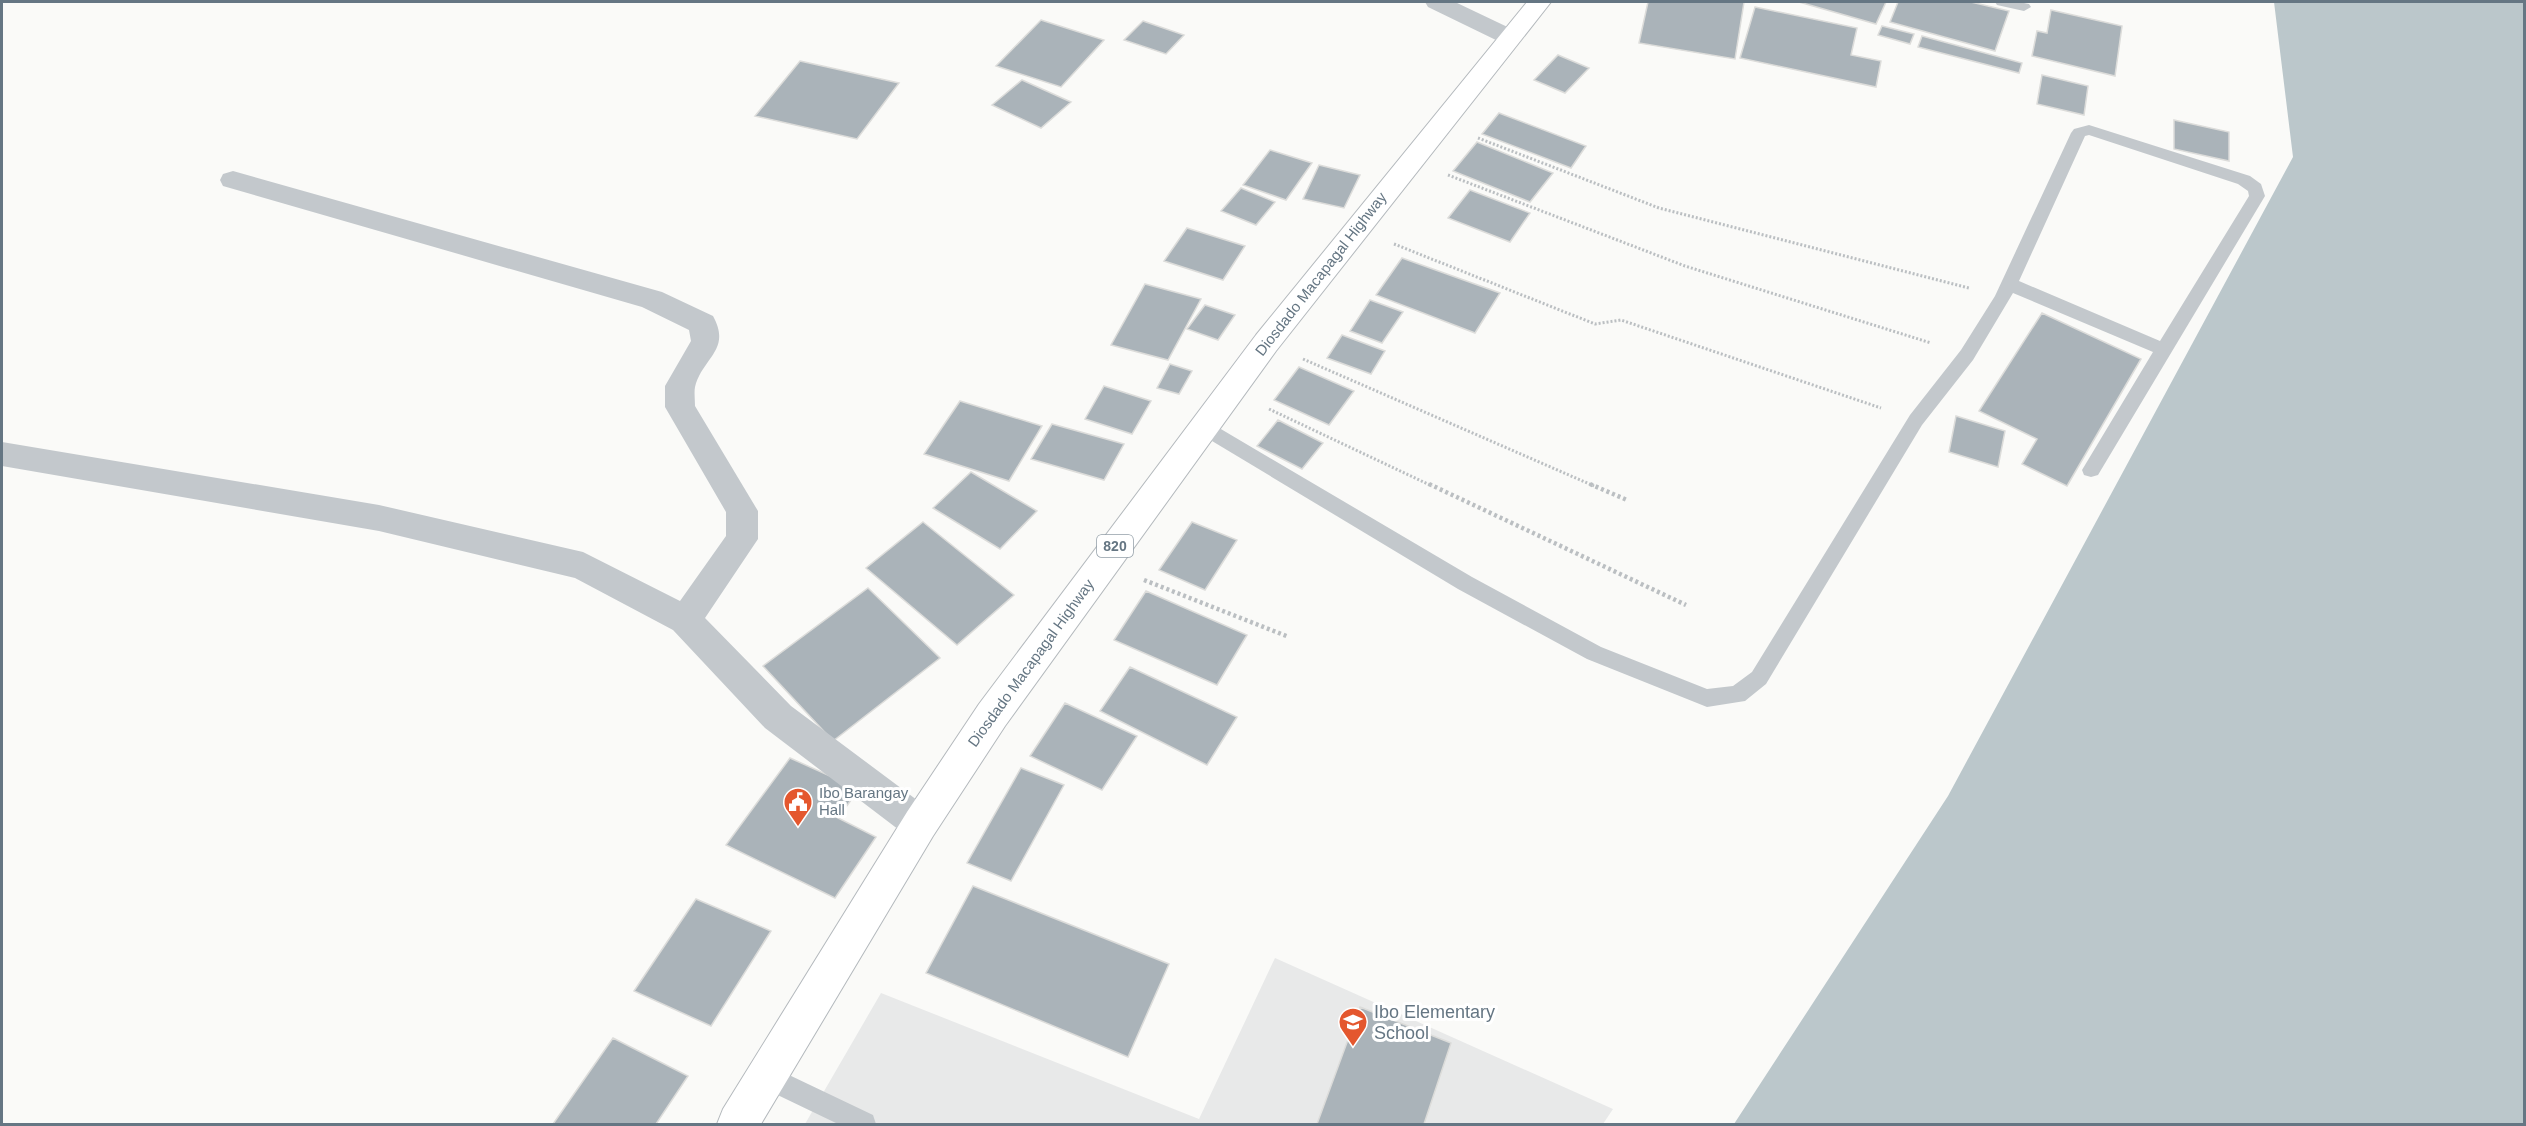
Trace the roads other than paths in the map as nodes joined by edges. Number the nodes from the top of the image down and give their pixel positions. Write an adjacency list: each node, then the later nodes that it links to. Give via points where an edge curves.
1 (1437, 2): 5 (street)
2 (1539, 2): 5 (highway, Diosdado Macapagal Highway / 820)
3 (2002, 2): 4 (lane)
4 (2024, 7)
5 (1509, 37): 9 (highway, Diosdado Macapagal Highway / 820)
6 (233, 180): 12 (street, via 652,299 703,324 706,341 680,386 680,407 742,511 742,539)
7 (2006, 290): 8 (lane); 8 (lane, via 2079,133 2089,130 2106,134 2244,180 2255,188 2257,196); 9 (lane, via 1967,355 1916,420 1759,678 1738,695 1707,698 1584,647 1465,583)
8 (2165, 350): 11 (lane)
9 (1203, 427): 13 (highway, Diosdado Macapagal Highway / 820, via 992,715)
10 (2, 453): 12 (street, via 379,518 583,566)
11 (2091, 470)
12 (685, 620): 13 (street, via 778,717)
13 (920, 824): 14 (highway, Diosdado Macapagal Highway / 820)
14 (766, 1076): 15 (highway, Diosdado Macapagal Highway / 820); 16 (lane)
15 (738, 1125)
16 (864, 1125)

